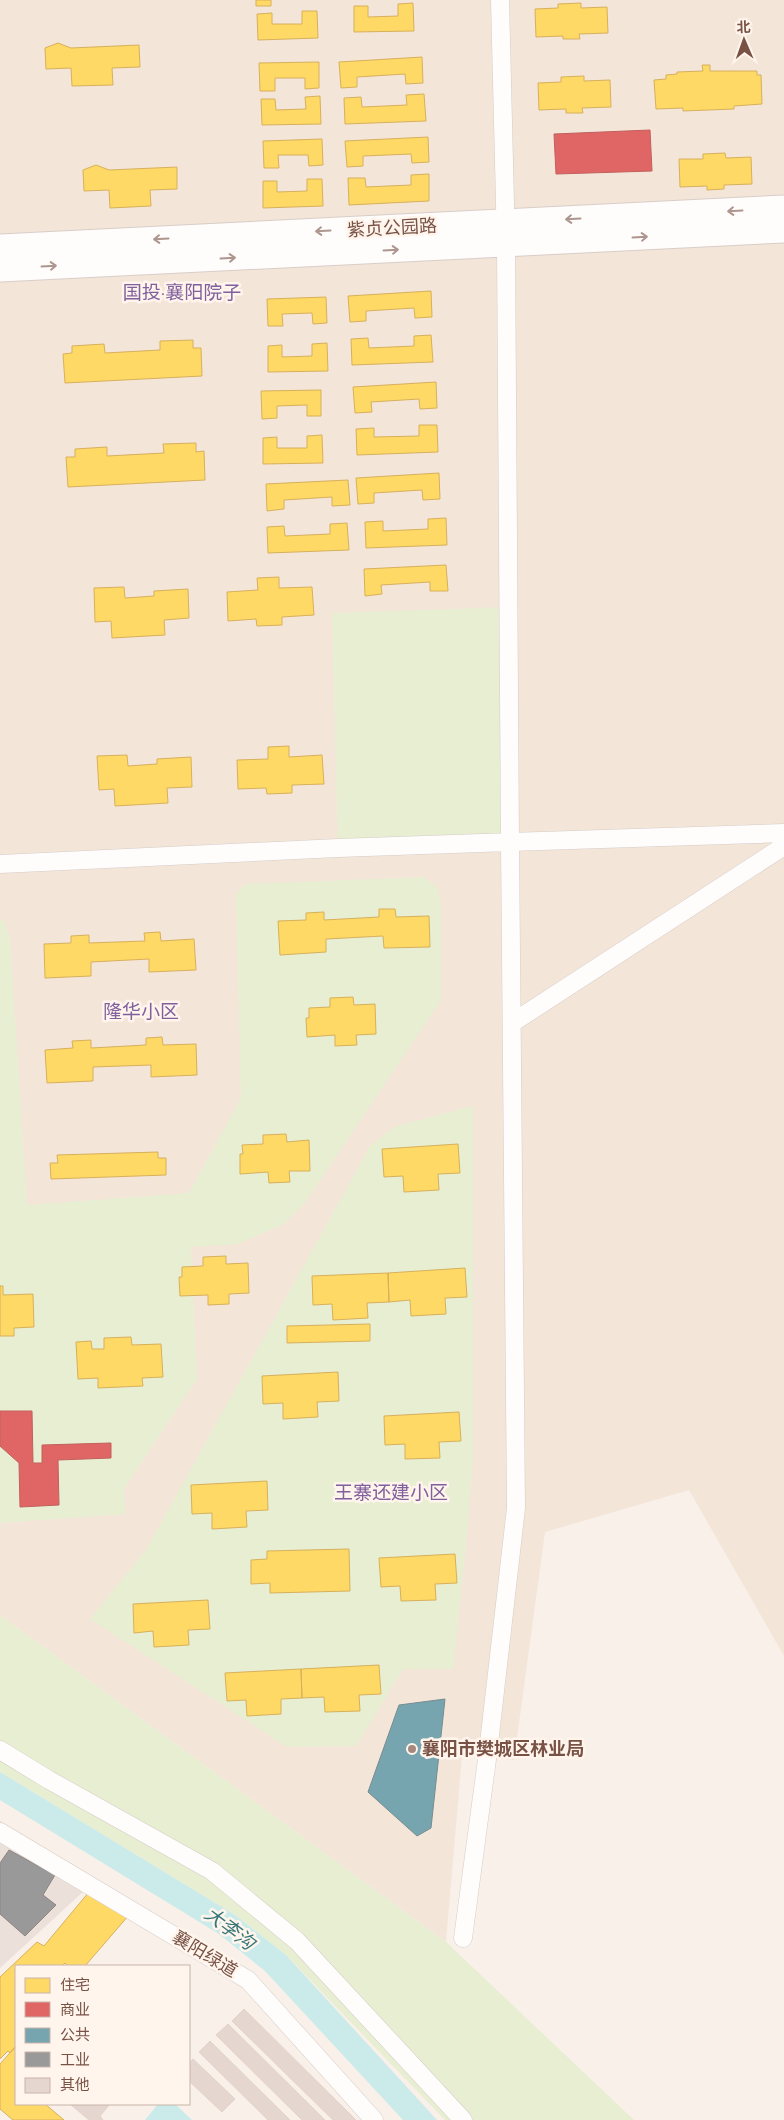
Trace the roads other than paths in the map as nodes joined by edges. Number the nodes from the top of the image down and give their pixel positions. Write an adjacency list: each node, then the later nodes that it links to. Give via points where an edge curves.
1 (500, 0): 4 (street)
2 (784, 208): 4 (street, 紫贞公园路, one-way to 4)
3 (784, 230): 4 (street, 紫贞公园路, one-way to 3)
4 (506, 233): 5 (street, 紫贞公园路, one-way to 5); 6 (street, 紫贞公园路, one-way to 4); 8 (street)
5 (0, 247)
6 (0, 269)
7 (784, 833): 8 (street)
8 (510, 842): 10 (street); 11 (street)
9 (784, 846): 11 (street)
10 (0, 864)
11 (512, 1022): 14 (street, via 516,1508)
12 (0, 1750): 16 (street, via 212,1871 297,1941)
13 (0, 1832): 15 (street, 襄阳绿道, via 248,1980)
14 (463, 1938)
15 (374, 2120)
16 (463, 2120)

